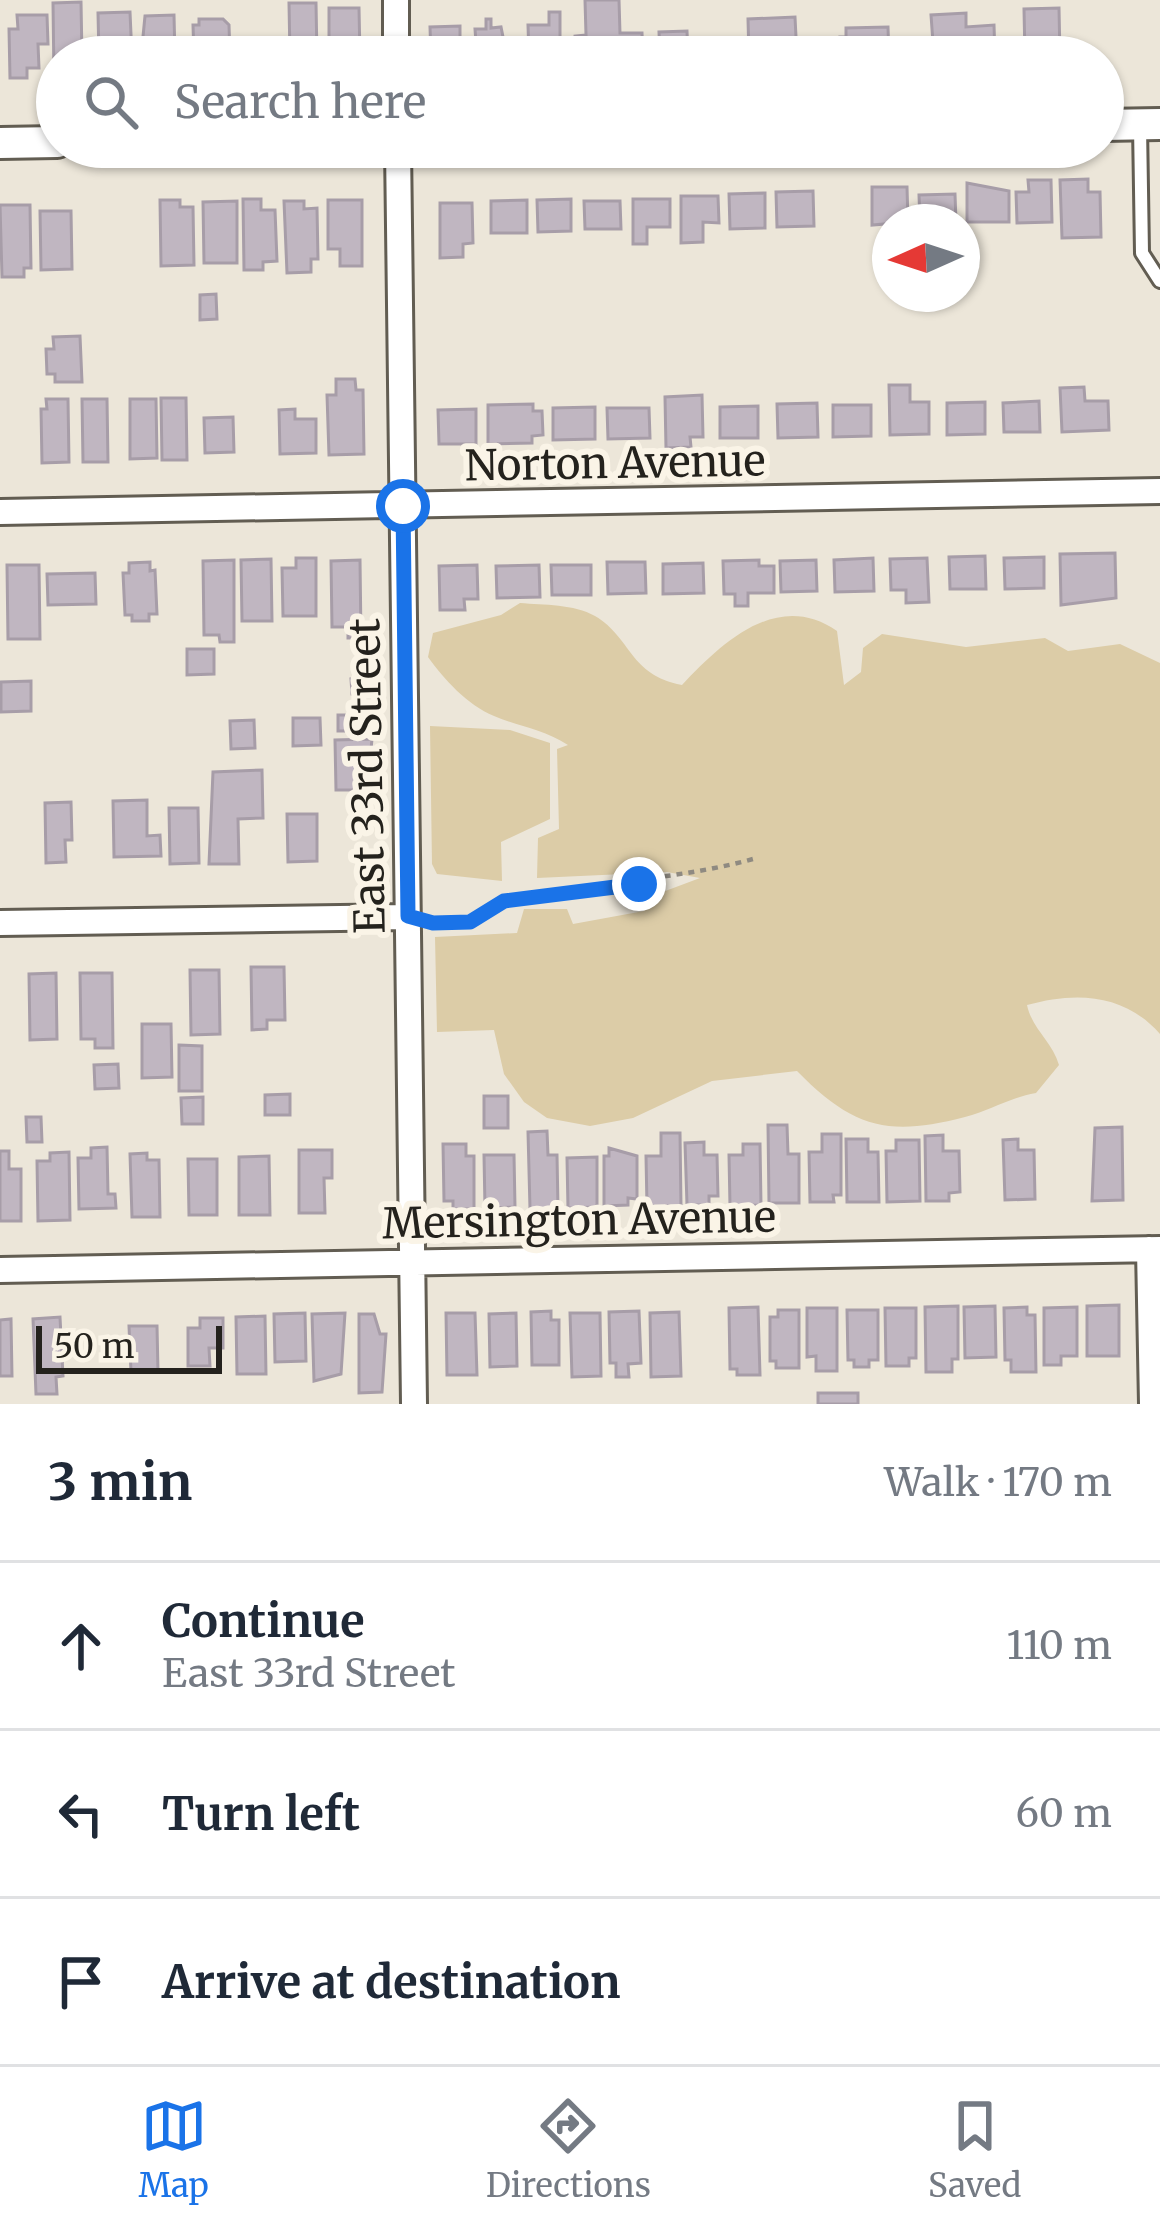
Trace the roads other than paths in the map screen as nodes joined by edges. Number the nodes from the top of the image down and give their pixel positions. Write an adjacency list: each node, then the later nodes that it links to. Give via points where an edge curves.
1 (396, 0): 2 (street)
2 (397, 36)
3 (1150, 124): 7 (lane, via 1142,253)
4 (36, 142): 5 (street)
5 (0, 143)
6 (398, 168): 9 (street, East 33rd Street)
7 (1160, 281)
8 (1160, 490): 9 (street, Norton Avenue)
9 (403, 506): 10 (street, Norton Avenue); 11 (street, East 33rd Street)
10 (0, 512)
11 (408, 916): 12 (street); 14 (street, East 33rd Street)
12 (0, 923)
13 (1154, 1249): 14 (street, Mersington Avenue); 17 (street)
14 (411, 1262): 15 (street, Mersington Avenue); 16 (street, East 33rd Street)
15 (0, 1270)
16 (414, 1404)
17 (1152, 1404)

